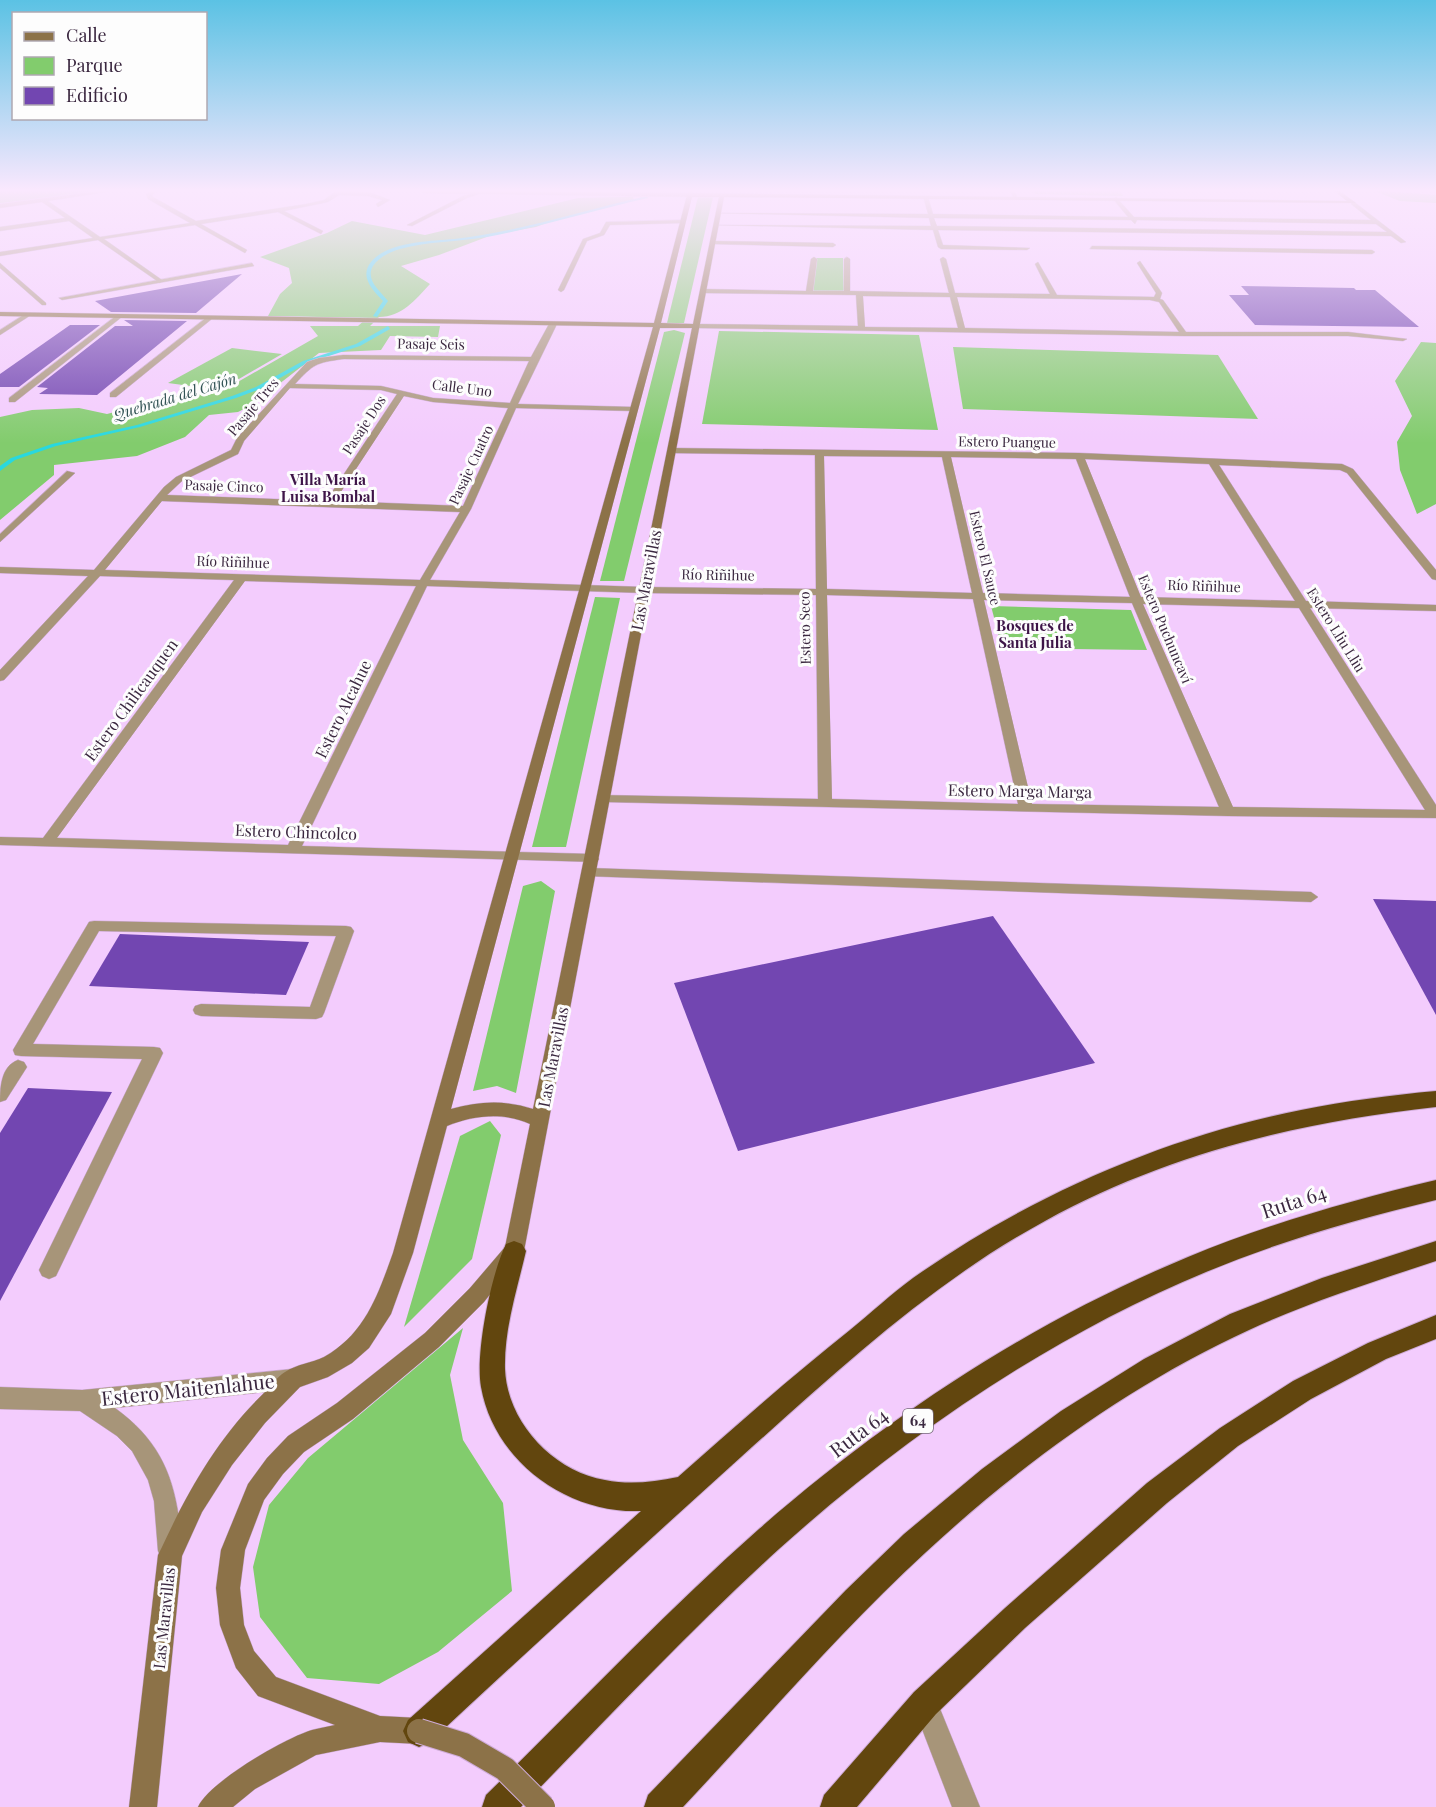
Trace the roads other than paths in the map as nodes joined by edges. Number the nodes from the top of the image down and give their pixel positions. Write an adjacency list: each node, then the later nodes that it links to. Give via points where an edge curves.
1 (11, 274): 22 (street)
2 (150, 274): 12 (street)
3 (198, 274): 12 (street)
4 (569, 274): 13 (street)
5 (670, 274): 28 (street, Las Maravillas)
6 (706, 274): 14 (street, Las Maravillas)
7 (812, 274): 15 (street)
8 (847, 274): 16 (street)
9 (947, 274): 18 (street)
10 (1043, 274): 19 (street)
11 (1147, 274): 21 (street, via 1159,293)
12 (160, 281): 20 (street)
13 (561, 290)
14 (703, 291): 15 (street); 29 (street, Las Maravillas)
15 (809, 292): 16 (street)
16 (847, 293): 17 (street)
17 (859, 293): 18 (street); 30 (street)
18 (952, 295): 19 (street); 31 (street)
19 (1055, 297): 21 (street)
20 (62, 298)
21 (1156, 299): 33 (street)
22 (44, 304)
23 (0, 314): 24 (street)
24 (27, 315): 25 (street); 32 (street)
25 (119, 316): 26 (street); 40 (street)
26 (209, 318): 27 (street); 39 (street)
27 (553, 324): 28 (street); 36 (street, Pasaje Cuatro)
28 (657, 325): 29 (street); 42 (street, Las Maravillas)
29 (696, 326): 30 (street); 43 (street, Las Maravillas)
30 (861, 328): 31 (street)
31 (962, 330): 33 (street)
32 (0, 333)
33 (1184, 334): 34 (street, via 1348,334)
34 (1403, 339)
35 (328, 358): 36 (street, Pasaje Seis); 37 (street, Pasaje Tres, via 310,364)
36 (534, 359): 41 (street, Pasaje Cuatro)
37 (288, 386): 38 (street, Calle Uno, via 357,386); 49 (street, Pasaje Tres, via 240,440 235,452 179,478)
38 (402, 392): 41 (street, Calle Uno, via 452,403); 50 (street, Pasaje Dos)
39 (113, 395)
40 (12, 400)
41 (513, 407): 42 (street, Calle Uno); 51 (street, Pasaje Cuatro)
42 (634, 409): 58 (street, Las Maravillas)
43 (672, 451): 44 (street, Estero Puangue); 59 (street, Las Maravillas)
44 (819, 453): 45 (street, Estero Puangue); 60 (street, Estero Seco)
45 (945, 455): 46 (street, Estero Puangue); 61 (street, Estero El Sauce)
46 (1079, 456): 47 (street, Estero Puangue); 62 (street, Estero Puchuncaví)
47 (1212, 461): 56 (street, Estero Puangue, via 1342,467 1350,471); 63 (street, Estero Lliu Lliu)
48 (70, 473): 52 (street)
49 (161, 498): 50 (street, Pasaje Cinco); 54 (street, Pasaje Tres)
50 (329, 503): 51 (street, Pasaje Cinco)
51 (466, 509): 57 (street, Pasaje Cuatro)
52 (0, 539)
53 (0, 570): 54 (street, Río Riñihue)
54 (97, 573): 55 (street, Río Riñihue); 65 (street, Pasaje Tres)
55 (242, 577): 57 (street, Río Riñihue); 72 (street, Estero Chilicauquen)
56 (1436, 577)
57 (423, 583): 58 (street, Río Riñihue); 73 (street, Estero Alcahue)
58 (585, 588): 59 (street, Río Riñihue); 74 (street, Las Maravillas)
59 (644, 590): 60 (street, Río Riñihue); 66 (street, Las Maravillas)
60 (819, 592): 61 (street, Río Riñihue); 67 (street, Estero Seco)
61 (978, 596): 62 (street, Río Riñihue); 68 (street, Estero El Sauce)
62 (1136, 599): 63 (street, Río Riñihue); 69 (street, Estero Puchuncaví)
63 (1301, 604): 64 (street, Río Riñihue); 70 (street, Estero Lliu Lliu)
64 (1436, 608)
65 (0, 677)
66 (604, 798): 67 (street, Estero Marga Marga); 75 (street, Las Maravillas)
67 (825, 803): 68 (street, Estero Marga Marga)
68 (1026, 808): 69 (street, Estero Marga Marga)
69 (1228, 812): 70 (street, Estero Marga Marga)
70 (1436, 814)
71 (0, 841): 72 (street, Estero Chincolco)
72 (47, 842): 73 (street, Estero Chincolco)
73 (292, 850): 74 (street, Estero Chincolco)
74 (511, 856): 75 (street, Estero Chincolco); 82 (street, Las Maravillas)
75 (590, 866): 76 (street, Estero Chincolco); 81 (street, Las Maravillas)
76 (1311, 897)
77 (201, 1010): 86 (street, via 316,1013 346,931 94,926 21,1050 154,1053)
78 (18, 1067): 79 (street)
79 (0, 1095)
80 (1436, 1099): 91 (highway, via 1348,1109 1240,1134 1128,1172 1058,1204 989,1241 920,1287)
81 (540, 1120): 82 (street, via 525,1112 491,1108 464,1112); 84 (street, Las Maravillas)
82 (438, 1122): 88 (street, Las Maravillas, via 403,1253 375,1324 345,1356)
83 (1436, 1190): 98 (highway, Ruta 64 / 64, via 1286,1231 1195,1266 1104,1308 1010,1360 916,1423 820,1497 718,1586)
84 (514, 1251): 91 (highway, via 493,1356 494,1388 504,1418 521,1445 541,1465 594,1492 655,1497); 94 (street, Las Maravillas, via 432,1340 345,1411 296,1444 274,1466 252,1501 233,1550 228,1588 232,1625 245,1659 267,1687)
85 (1436, 1251): 100 (highway, via 1282,1304 1200,1342 1118,1388 1036,1444 953,1510 868,1588)
86 (49, 1270)
87 (1436, 1327): 93 (highway, via 1377,1351 1302,1390 1229,1437 1157,1493)
88 (293, 1379): 90 (street, Estero Maitenlahue); 92 (street, Las Maravillas, via 257,1415 224,1457 194,1504)
89 (0, 1398): 90 (street, Estero Maitenlahue)
90 (82, 1401): 92 (street, Estero Maitenlahue, via 131,1432 149,1456 162,1484 169,1518)
91 (686, 1489): 95 (highway)
92 (170, 1555): 96 (street, Las Maravillas)
93 (925, 1703): 101 (highway); 102 (street)
94 (380, 1729): 95 (street); 97 (street, via 312,1743 245,1779)
95 (419, 1731): 99 (street, bridge, via 464,1745 505,1769)
96 (143, 1807)
97 (212, 1807)
98 (498, 1807)
99 (543, 1807)
100 (660, 1807)
101 (836, 1807)
102 (966, 1807)

